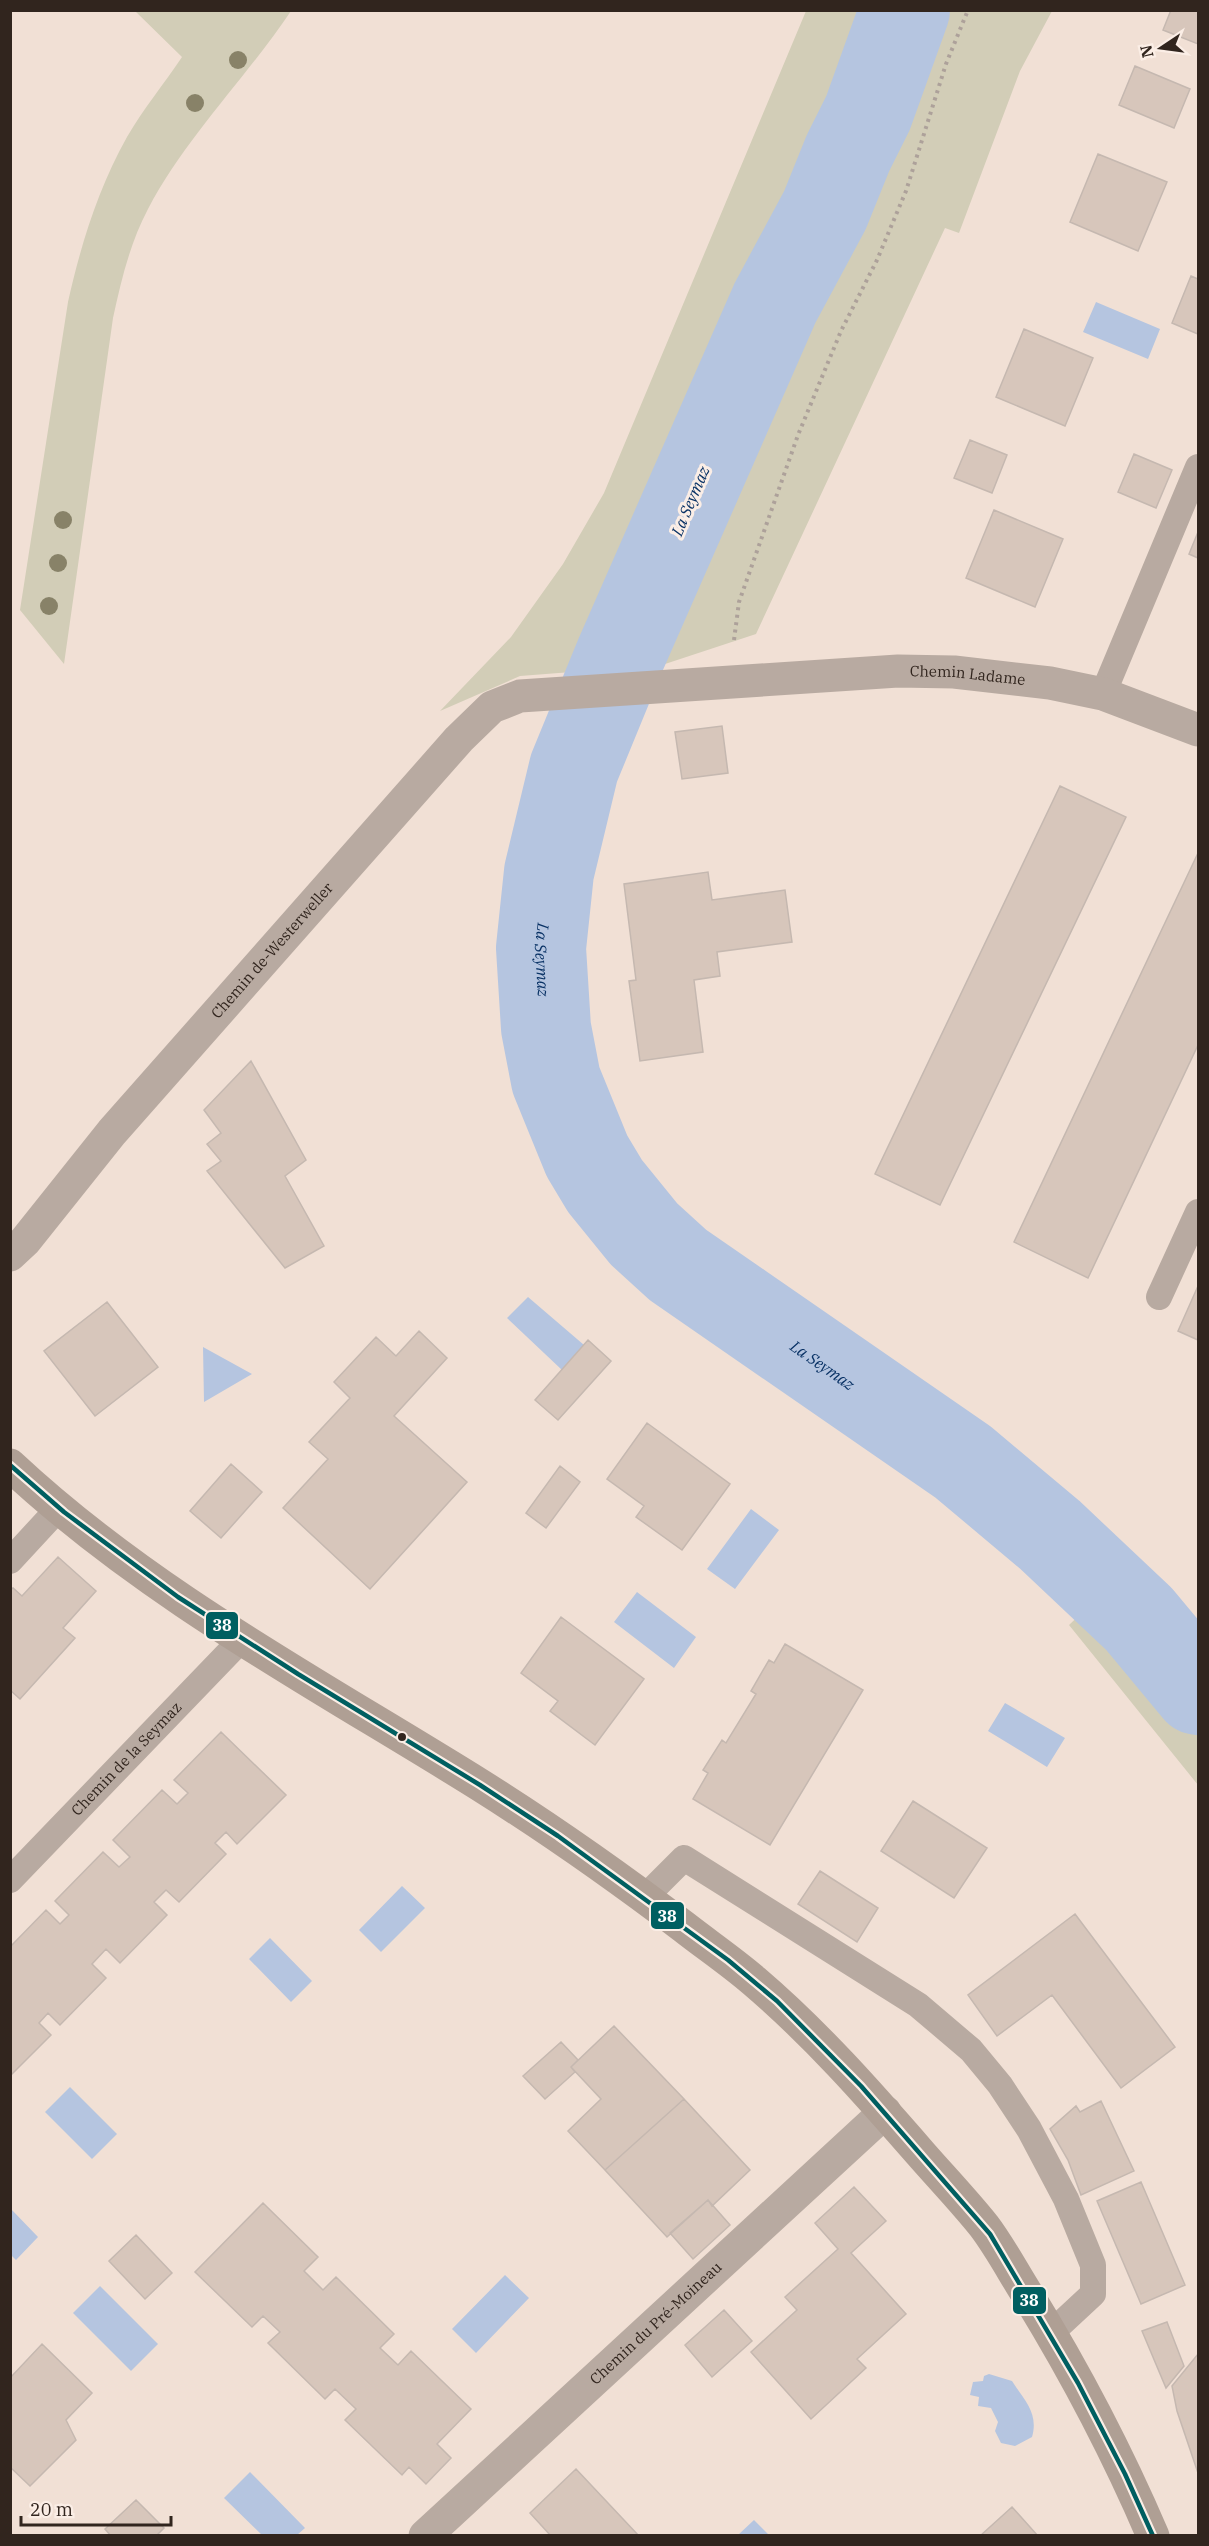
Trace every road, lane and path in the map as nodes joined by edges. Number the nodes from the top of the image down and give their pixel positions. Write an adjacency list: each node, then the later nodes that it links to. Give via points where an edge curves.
1 (968, 10): 3 (path, via 946,64 906,191 841,330 798,435 739,602)
2 (1198, 467): 5 (lane)
3 (730, 683): 4 (street, Chemin Ladame); 5 (street, Chemin Ladame, via 898,671 954,672 1050,683)
4 (644, 686): 8 (street, Chemin de-Westerweller, via 520,696 492,707 459,739 112,1132)
5 (1103, 694): 6 (street, Chemin Ladame)
6 (1198, 730)
7 (1198, 1212): 9 (lane)
8 (10, 1255)
9 (1159, 1297)
10 (10, 1465): 11 (street)
11 (58, 1509): 12 (lane); 13 (street, via 113,1552)
12 (10, 1561)
13 (242, 1640): 14 (lane, Chemin de la Seymaz); 15 (street, via 483,1787)
14 (10, 1880)
15 (645, 1897): 16 (street, via 760,1986 818,2038); 17 (lane, via 684,1858 918,2005 971,2050 1029,2129 1066,2199 1093,2265 1093,2294)
16 (885, 2112): 17 (street, via 985,2228); 18 (street, Chemin du Pré-Moineau)
17 (1051, 2333): 19 (street, via 1119,2458)
18 (439, 2531)
19 (1153, 2535)

